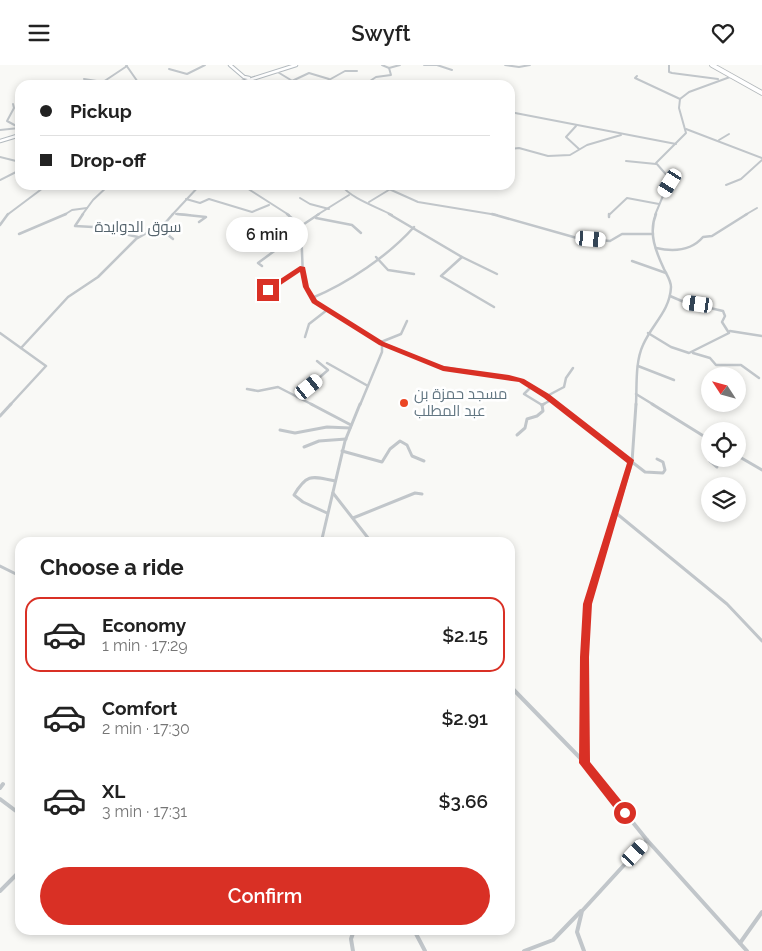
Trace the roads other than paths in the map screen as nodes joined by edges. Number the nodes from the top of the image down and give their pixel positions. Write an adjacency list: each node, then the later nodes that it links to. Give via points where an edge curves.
1 (205, 65): 13 (street, via 187,74)
2 (230, 65): 19 (street)
3 (296, 65): 15 (street)
4 (382, 65): 12 (street)
5 (400, 65): 12 (street)
6 (424, 65): 14 (street)
7 (504, 65): 8 (street)
8 (530, 65)
9 (669, 65): 23 (street, via 672,73)
10 (712, 65): 18 (highway)
11 (126, 66): 25 (street); 26 (street)
12 (390, 68): 31 (street, via 392,75)
13 (170, 69)
14 (452, 70)
15 (276, 71): 21 (street); 29 (street)
16 (357, 71): 22 (street, via 345,71)
17 (637, 76): 34 (street, via 635,78)
18 (728, 76): 23 (street); 32 (street); 33 (highway)
19 (244, 77): 21 (street); 27 (street)
20 (84, 79): 24 (street)
21 (251, 79): 28 (street)
22 (330, 79): 30 (street, via 310,73)
23 (719, 79): 32 (street)
24 (90, 80)
25 (106, 80)
26 (136, 80)
27 (245, 80)
28 (248, 80)
29 (290, 80)
30 (294, 80)
31 (372, 80)
32 (716, 81): 34 (street)
33 (762, 93)
34 (680, 99): 40 (street, via 678,109)
35 (13, 104): 37 (street, via 7,121)
36 (515, 113): 38 (street)
37 (15, 125)
38 (576, 126): 43 (street); 51 (street, via 566,137)
39 (15, 128): 41 (street)
40 (686, 129): 45 (street); 48 (street)
41 (0, 130)
42 (729, 134): 45 (street)
43 (621, 135): 47 (street); 51 (street)
44 (15, 136): 46 (street)
45 (719, 140): 53 (street)
46 (0, 141)
47 (669, 144): 48 (street); 49 (street)
48 (677, 144): 49 (street)
49 (674, 147): 56 (street)
50 (515, 148): 51 (street, via 550,156 570,155)
51 (579, 149)
52 (0, 157): 54 (street)
53 (762, 159): 59 (street, via 746,176)
54 (15, 161)
55 (626, 161): 56 (street)
56 (656, 164): 71 (street, via 670,179)
57 (15, 172): 58 (street)
58 (0, 180)
59 (726, 185)
60 (38, 190): 77 (street)
61 (104, 190): 74 (street)
62 (195, 190): 69 (street)
63 (249, 190): 72 (street)
64 (345, 190): 67 (street)
65 (387, 190): 70 (street)
66 (390, 190): 87 (street, via 418,203 492,214 577,237 610,241 622,234)
67 (349, 195): 70 (street); 75 (street)
68 (300, 198): 75 (street)
69 (186, 199): 72 (street, via 200,203 209,199 250,212); 76 (street)
70 (369, 202): 84 (street)
71 (659, 204): 78 (street, via 627,198 609,213); 87 (street, via 653,221)
72 (269, 205): 83 (street)
73 (757, 207): 91 (street, via 712,236 703,237 695,247 678,247 672,251)
74 (88, 208): 86 (street, via 73,209 58,219); 88 (street, via 76,227 93,227)
75 (330, 209): 79 (street)
76 (176, 214): 80 (street, via 206,217); 81 (street)
77 (2, 217): 82 (street)
78 (609, 217)
79 (316, 218): 83 (street); 85 (street, via 352,225)
80 (199, 222)
81 (164, 224): 88 (street); 89 (street, via 174,229 168,235)
82 (0, 225)
83 (301, 226): 90 (street)
84 (414, 227): 92 (street); 93 (street)
85 (361, 233)
86 (19, 234)
87 (653, 234): 91 (street)
88 (138, 238): 112 (street, via 98,277 68,297)
89 (173, 239)
90 (301, 242): 95 (street, via 286,244 268,255 258,263); 96 (street)
91 (656, 248): 97 (street)
92 (376, 257): 98 (street, via 388,270); 102 (street, via 329,291)
93 (462, 257): 99 (street); 103 (street, via 441,277)
94 (632, 261): 97 (street)
95 (262, 267)
96 (302, 267): 100 (street); 102 (street)
97 (667, 273): 101 (street, via 671,284)
98 (414, 274)
99 (497, 274)
100 (262, 293)
101 (670, 296): 106 (street, via 722,310 725,313 723,325); 108 (street, via 665,311)
102 (312, 298): 104 (street)
103 (494, 307)
104 (327, 310): 110 (street, via 309,324); 111 (street)
105 (407, 321): 111 (street, via 401,334)
106 (730, 331): 109 (street); 113 (street, via 714,343)
107 (0, 333): 112 (street)
108 (648, 333): 113 (street, via 682,352); 116 (street)
109 (762, 336)
110 (305, 337)
111 (381, 343): 120 (street, via 382,352); 121 (street, via 443,369 509,377)
112 (21, 348): 128 (street, via 46,366)
113 (693, 352): 118 (street, via 710,358 716,365 741,365)
114 (317, 361): 125 (street, via 328,370)
115 (327, 363): 120 (street)
116 (638, 367): 119 (street); 123 (street)
117 (573, 368): 124 (street, via 564,387)
118 (759, 378)
119 (674, 380)
120 (368, 386): 129 (street)
121 (532, 386): 124 (street); 127 (street, via 524,394)
122 (247, 389): 125 (street, via 258,391 278,387)
123 (636, 394): 131 (street); 139 (street)
124 (546, 396): 126 (street)
125 (298, 397): 129 (street)
126 (551, 400): 127 (street); 139 (street)
127 (542, 405): 132 (street, via 543,411 527,419 525,428)
128 (0, 416)
129 (350, 427): 130 (street, via 295,433); 133 (street)
130 (280, 430)
131 (701, 434)
132 (516, 435)
133 (346, 439): 134 (street, via 319,441); 135 (street)
134 (304, 447)
135 (342, 451): 137 (street, via 382,462 388,451 400,441 412,456); 141 (street)
136 (657, 459): 139 (street, via 663,462 665,469 659,474 645,472)
137 (424, 461)
138 (746, 461): 140 (street)
139 (632, 462): 145 (street)
140 (762, 470)
141 (335, 481): 142 (street); 144 (street, via 312,476 302,481 294,495)
142 (332, 492): 144 (street); 146 (street)
143 (422, 494): 146 (street, via 415,493)
144 (327, 513): 147 (street)
145 (616, 513): 151 (street, via 727,604); 153 (street, via 588,604)
146 (352, 517): 148 (street)
147 (322, 537)
148 (367, 537)
149 (0, 566): 150 (street)
150 (15, 574)
151 (762, 641)
152 (515, 691): 153 (street)
153 (584, 763): 156 (street)
154 (0, 799): 155 (street)
155 (15, 810)
156 (647, 840): 159 (street); 163 (street)
157 (15, 876): 158 (street)
158 (0, 891)
159 (582, 911): 166 (street, via 553,940); 167 (street, via 577,932)
160 (762, 912): 163 (street)
161 (352, 935): 164 (street)
162 (417, 935): 165 (street)
163 (740, 943): 168 (street)
164 (353, 951)
165 (425, 951)
166 (524, 951)
167 (584, 951)
168 (747, 951)

